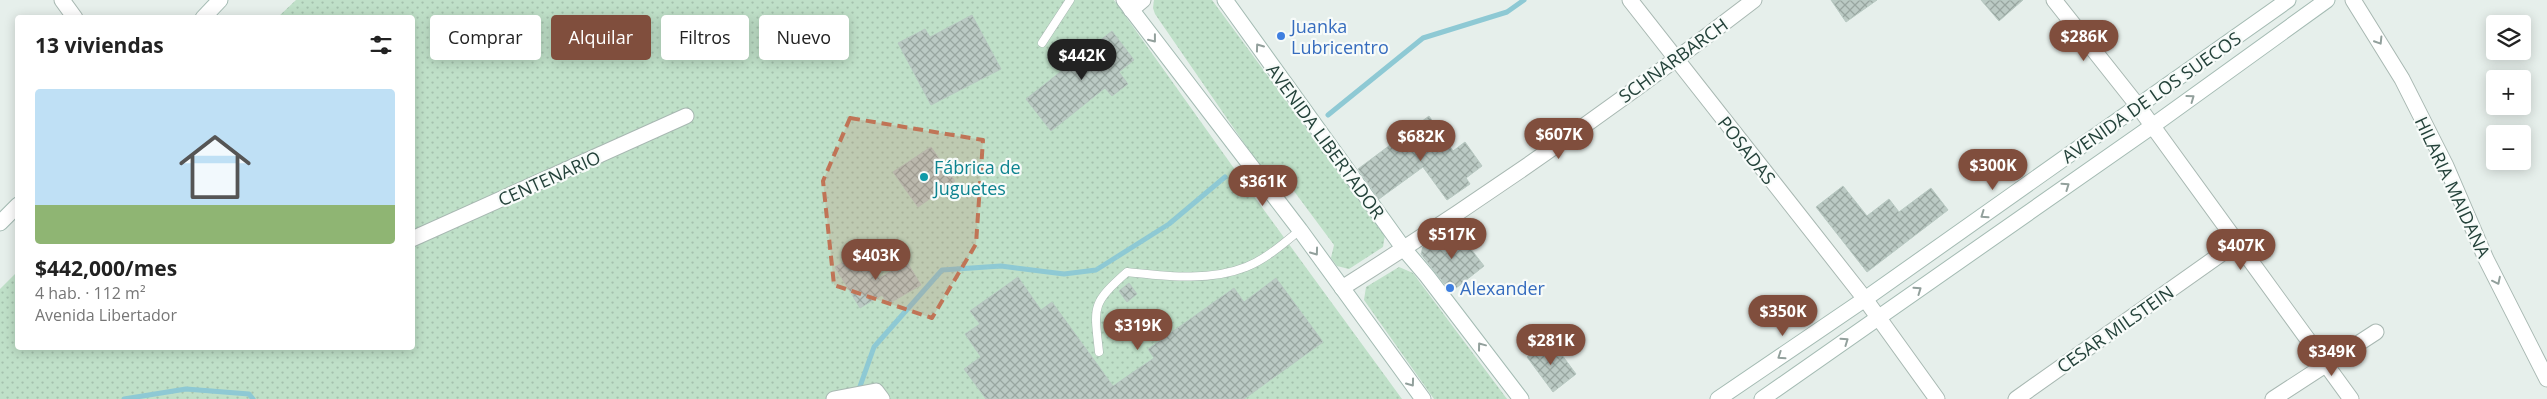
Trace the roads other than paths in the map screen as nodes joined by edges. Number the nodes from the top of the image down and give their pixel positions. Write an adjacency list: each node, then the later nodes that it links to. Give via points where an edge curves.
1 (62, 0): 13 (street)
2 (220, 0): 14 (street)
3 (1070, 0): 15 (lane)
4 (1144, 0): 12 (street)
5 (1225, 0): 25 (street, AVENIDA LIBERTADOR, one-way to 5)
6 (1630, 0): 16 (street, POSADAS)
7 (1754, 0): 16 (street, SCHNARBARCH)
8 (2054, 0): 17 (street)
9 (2288, 0): 17 (street, AVENIDA DE LOS SUECOS)
10 (2327, 0): 19 (street, AVENIDA DE LOS SUECOS, one-way to 10)
11 (2353, 0): 32 (street, HILARIA MAIDANA, one-way to 32, via 2402,78 2446,166 2486,259)
12 (1127, 5): 22 (street, one-way to 22)
13 (73, 15)
14 (206, 15)
15 (1042, 42)
16 (1676, 60): 25 (street, SCHNARBARCH); 27 (street, POSADAS)
17 (2138, 106): 19 (street); 27 (street, AVENIDA DE LOS SUECOS, one-way to 27)
18 (686, 116): 23 (street, CENTENARIO)
19 (2151, 126): 24 (street); 28 (street, AVENIDA DE LOS SUECOS, one-way to 19)
20 (15, 208): 21 (street)
21 (0, 223)
22 (1300, 230): 26 (street, one-way to 26); 30 (lane, via 1246,267 1213,276 1127,272 1106,291 1095,311)
23 (415, 238)
24 (2238, 242): 31 (street); 40 (street, CESAR MILSTEIN)
25 (1404, 249): 26 (street, SCHNARBARCH); 36 (street, AVENIDA LIBERTADOR, one-way to 25)
26 (1342, 288): 35 (street, one-way to 35)
27 (1865, 299): 28 (street, POSADAS); 37 (street, AVENIDA DE LOS SUECOS, one-way to 37)
28 (1878, 318): 38 (street, AVENIDA DE LOS SUECOS, one-way to 28); 39 (street, POSADAS)
29 (2376, 332): 31 (street)
30 (1099, 352)
31 (2324, 364): 41 (street); 42 (street)
32 (2547, 378)
33 (879, 395): 34 (street)
34 (834, 399)
35 (1422, 399)
36 (1521, 399)
37 (1718, 399)
38 (1762, 399)
39 (1937, 399)
40 (2016, 399)
41 (2273, 399)
42 (2351, 399)

